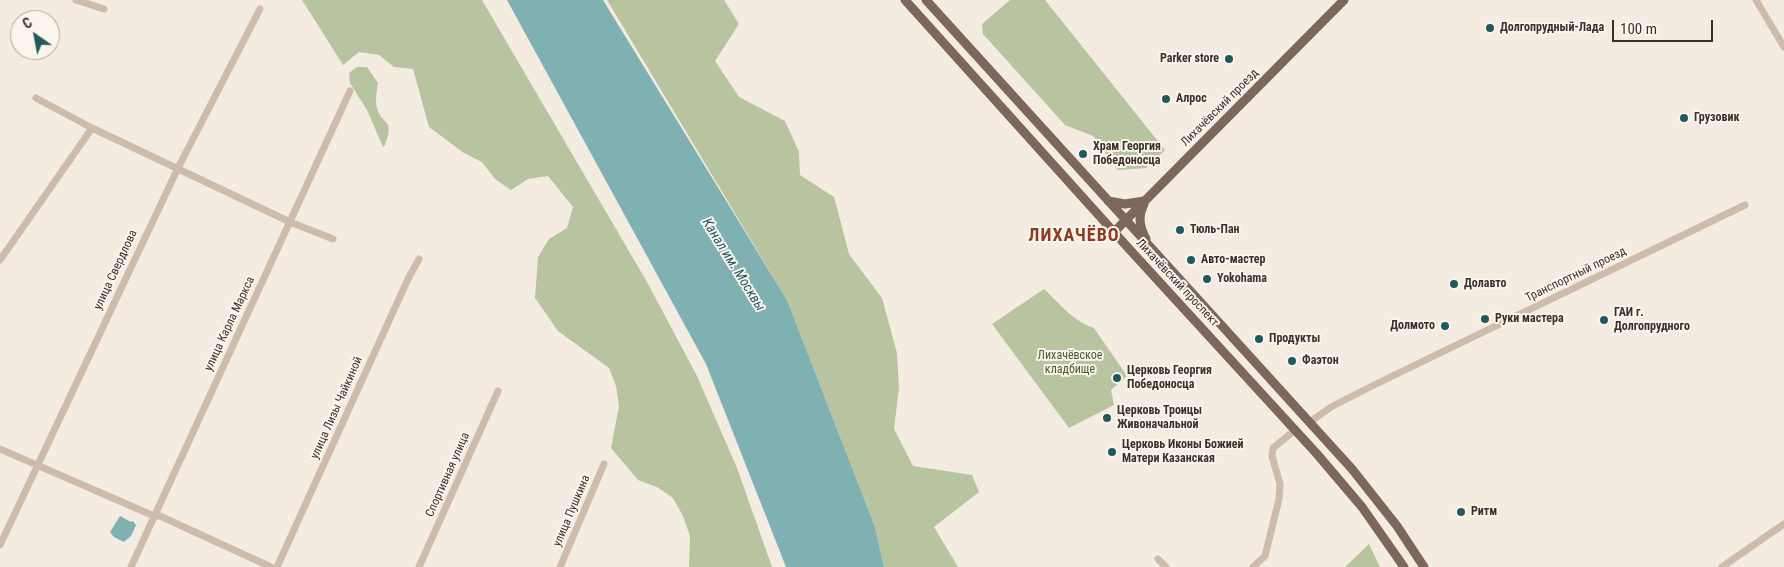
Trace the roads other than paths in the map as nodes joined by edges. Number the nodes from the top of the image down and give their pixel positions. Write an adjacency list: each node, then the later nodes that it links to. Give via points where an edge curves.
1 (76, 0): 6 (street)
2 (904, 0): 18 (main road, Лихачёвский проспект)
3 (926, 0): 13 (main road, Лихачёвский проспект)
4 (1344, 0): 14 (main road, Лихачёвский проезд)
5 (1756, 0): 8 (street)
6 (104, 9)
7 (260, 9): 12 (street, улица Свердлова)
8 (1784, 47)
9 (350, 91): 17 (street, улица Карла Маркса)
10 (36, 98): 11 (street)
11 (92, 128): 12 (street); 22 (street)
12 (178, 168): 17 (street); 27 (street, улица Свердлова)
13 (1108, 201): 14 (main road, via 1125,204); 16 (main road, Лихачёвский проспект)
14 (1145, 201): 16 (main road, Лихачёвский проезд); 20 (main road, via 1140,222)
15 (1745, 205): 24 (street, Транспортный проезд, via 1374,385)
16 (1126, 221): 18 (main road, Лихачёвский проезд); 20 (main road, Лихачёвский проспект)
17 (290, 222): 19 (street); 29 (street, улица Карла Маркса)
18 (1114, 232): 25 (main road, Лихачёвский проспект)
19 (333, 239)
20 (1148, 246): 24 (main road, Лихачёвский проспект)
21 (419, 259): 35 (street, улица Лизы Чайкиной)
22 (0, 260)
23 (498, 392): 36 (street, Спортивная улица)
24 (1310, 422): 41 (main road, Лихачёвский проспект, via 1375,496)
25 (1295, 430): 39 (street, via 1272,452 1280,484 1279,499 1265,556); 40 (main road, Лихачёвский проспект, via 1362,506)
26 (0, 449): 27 (street)
27 (37, 464): 29 (street); 31 (street, улица Свердлова)
28 (604, 464): 37 (street, улица Пушкина)
29 (154, 516): 33 (street, улица Карла Маркса); 34 (street)
30 (1784, 524): 42 (street)
31 (0, 545)
32 (1158, 559): 38 (street)
33 (131, 567)
34 (271, 567)
35 (277, 567)
36 (419, 567)
37 (560, 567)
38 (1166, 567)
39 (1253, 567)
40 (1404, 567)
41 (1424, 567)
42 (1722, 567)

